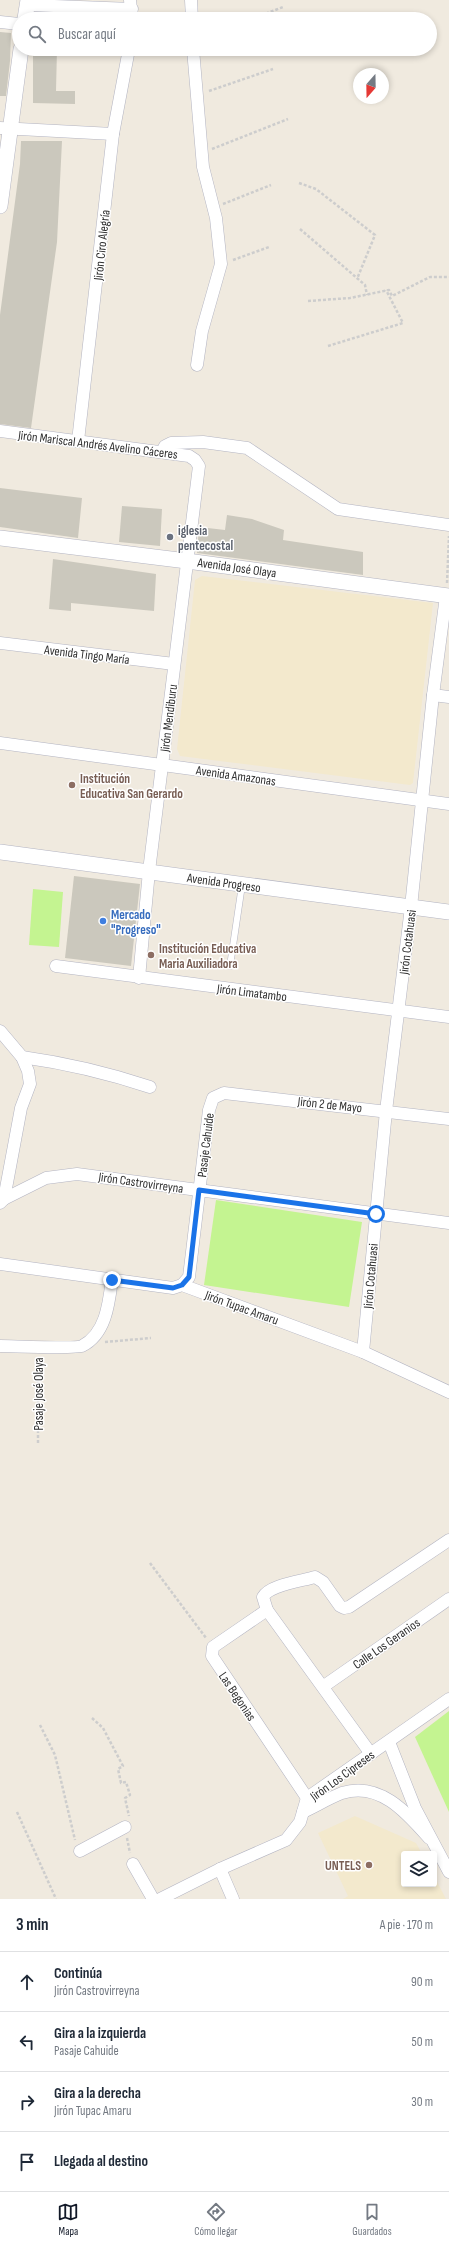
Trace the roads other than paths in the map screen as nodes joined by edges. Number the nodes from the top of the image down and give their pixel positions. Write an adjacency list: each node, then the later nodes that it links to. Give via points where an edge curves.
1 (191, 0): 4 (street)
2 (27, 8): 3 (street)
3 (131, 9)
4 (192, 12)
5 (0, 22): 6 (street)
6 (12, 23)
7 (20, 56): 10 (street)
8 (128, 56): 11 (street, Jirón Ciro Alegría)
9 (193, 56): 13 (street, via 202,153 221,264 202,331)
10 (6, 128): 11 (street); 12 (street)
11 (113, 134): 15 (street, Jirón Ciro Alegría)
12 (0, 206)
13 (198, 365)
14 (0, 432): 15 (street, Jirón Mariscal Andrés Avelino Cáceres)
15 (78, 441): 16 (street, Jirón Mariscal Andrés Avelino Cáceres)
16 (162, 452): 17 (street, Jirón Mariscal Andrés Avelino Cáceres, via 189,456); 18 (street, via 165,446 171,443 203,442 247,448 338,509)
17 (195, 460): 20 (street, Jirón Mendiburu, via 199,466)
18 (449, 525)
19 (0, 538): 20 (street, Avenida José Olaya)
20 (187, 561): 21 (street, Avenida José Olaya); 23 (street, Jirón Mendiburu)
21 (448, 596): 24 (street, Jirón Cotahuasi)
22 (0, 643): 23 (street, Avenida Tingo María)
23 (174, 664): 27 (street, Jirón Mendiburu)
24 (433, 695): 25 (street); 28 (street, Jirón Cotahuasi)
25 (449, 697)
26 (0, 743): 27 (street, Avenida Amazonas)
27 (162, 765): 28 (street, Avenida Amazonas); 31 (street, Jirón Mendiburu)
28 (423, 800): 29 (street, Avenida Amazonas); 33 (street, Jirón Cotahuasi)
29 (449, 804)
30 (0, 852): 31 (street, Avenida Progreso)
31 (149, 870): 32 (street, Avenida Progreso); 37 (street, Jirón Mendiburu)
32 (242, 885): 33 (street, Avenida Progreso); 36 (lane)
33 (411, 907): 34 (street, Avenida Progreso); 38 (street, Jirón Cotahuasi)
34 (449, 912)
35 (56, 966): 37 (street, Jirón Limatambo)
36 (230, 966)
37 (139, 978): 38 (street, Jirón Limatambo)
38 (398, 1010): 39 (street, Jirón Limatambo); 44 (street, Jirón Cotahuasi)
39 (449, 1017)
40 (0, 1031): 41 (street)
41 (22, 1057): 42 (street, via 118,1077); 47 (street, via 28,1070 30,1084 21,1108)
42 (150, 1087)
43 (212, 1098): 44 (street, Jirón 2 de Mayo, via 224,1093); 46 (street, Pasaje Cahuide)
44 (386, 1111): 45 (street, Jirón 2 de Mayo); 48 (street, Jirón Cotahuasi)
45 (449, 1119)
46 (199, 1190): 47 (street, Jirón Castrovirreyna, via 77,1174 46,1178); 48 (street, Jirón Castrovirreyna); 52 (street, Pasaje Cahuide, via 189,1277)
47 (2, 1201)
48 (376, 1214): 49 (street, Jirón Castrovirreyna); 54 (street, Jirón Cotahuasi)
49 (449, 1223)
50 (0, 1264): 51 (street, Jirón Tupac Amaru)
51 (112, 1280): 52 (street, Jirón Tupac Amaru, via 173,1288); 53 (street, via 108,1312 94,1337 81,1347)
52 (182, 1285): 54 (street, Jirón Tupac Amaru)
53 (0, 1346)
54 (364, 1352): 55 (street, Jirón Tupac Amaru)
55 (449, 1392)
56 (449, 1540): 58 (street, via 349,1607 340,1606 323,1582 315,1577 276,1587 265,1594 263,1601)
57 (449, 1599): 59 (street, Calle Los Geranios)
58 (267, 1610): 59 (street); 63 (street, Las Begonias, via 212,1647 212,1656)
59 (324, 1686): 62 (street)
60 (449, 1699): 61 (street, Jirón Los Cipreses)
61 (389, 1742): 62 (street, Jirón Los Cipreses); 66 (street, via 406,1789)
62 (371, 1754): 63 (street, Jirón Los Cipreses)
63 (307, 1798): 64 (street, Jirón Los Cipreses)
64 (303, 1812): 66 (street, via 343,1793 361,1791 380,1795 408,1814); 69 (street, Jirón Los Cipreses, via 300,1822 286,1840)
65 (125, 1827): 67 (street)
66 (429, 1838): 70 (street)
67 (80, 1850)
68 (133, 1864): 71 (street)
69 (220, 1869): 72 (street, Jirón Los Cipreses); 73 (street)
70 (449, 1872)
71 (153, 1899)
72 (160, 1899)
73 (233, 1899)

